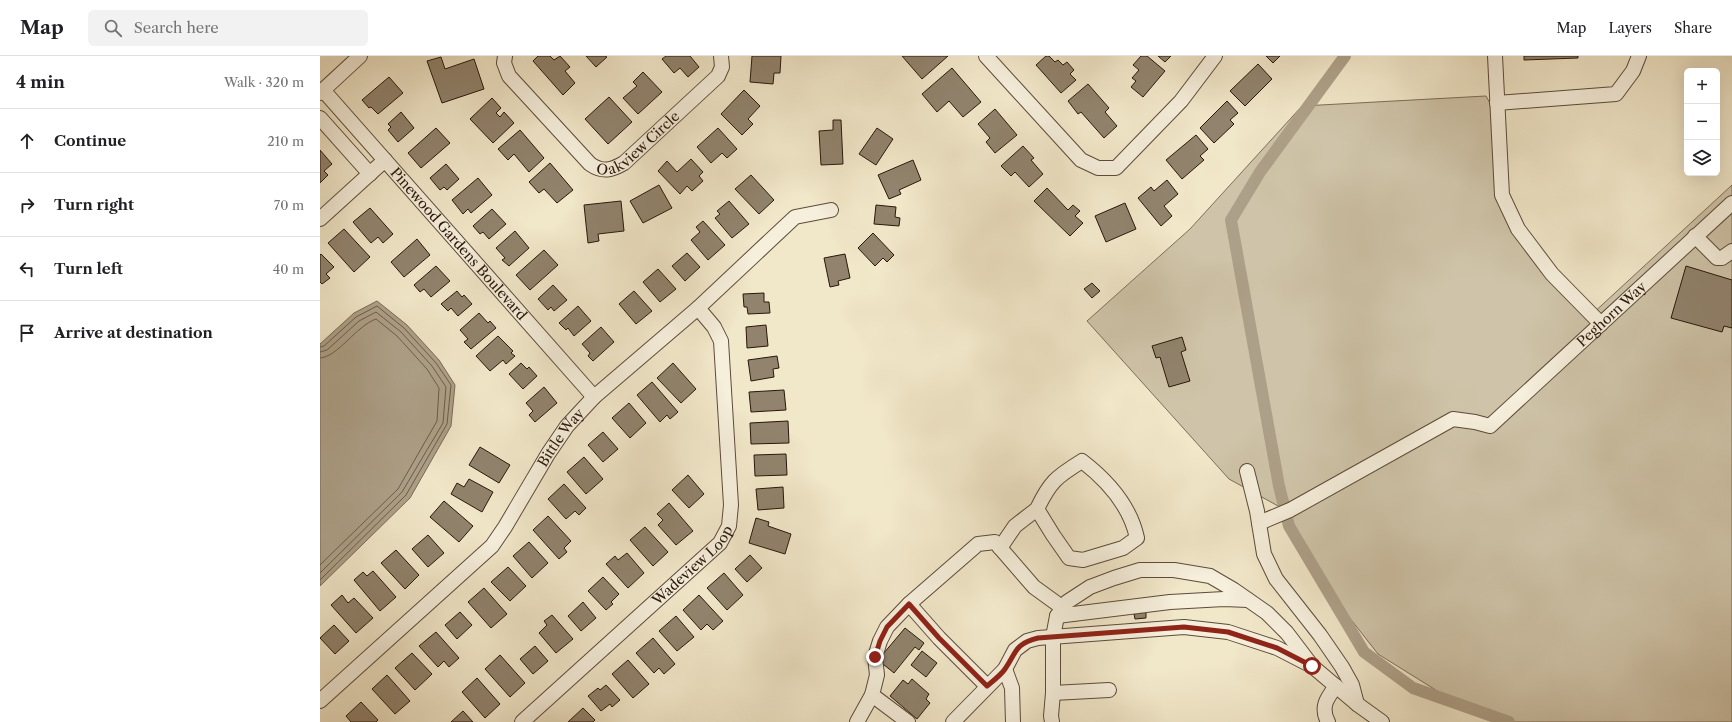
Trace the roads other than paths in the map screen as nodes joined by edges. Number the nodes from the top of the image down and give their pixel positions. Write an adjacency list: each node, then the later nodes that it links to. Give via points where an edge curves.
1 (360, 56): 8 (street)
2 (505, 56): 3 (street, Oakview Circle, via 504,63 509,76 590,164 597,169 613,170 624,163 718,76 722,67)
3 (721, 56)
4 (986, 56): 5 (street, via 1081,160 1098,168 1116,168 1181,101)
5 (1215, 56)
6 (1495, 56): 9 (street)
7 (1639, 56): 9 (street, via 1633,71 1616,94)
8 (322, 92): 11 (street, Pinewood Gardens Boulevard)
9 (1497, 103): 19 (street, via 1502,195 1518,229 1552,274)
10 (320, 118): 12 (street, Pinewood Gardens Boulevard)
11 (385, 160): 12 (street); 20 (street, Pinewood Gardens Boulevard)
12 (370, 174): 15 (street)
13 (1732, 203): 16 (street, Peghorn Way)
14 (831, 210): 18 (street, Bittle Way, via 795,217)
15 (320, 219)
16 (1695, 236): 17 (street, via 1717,258 1722,258); 19 (street, Peghorn Way)
17 (1732, 251)
18 (698, 308): 20 (street, Bittle Way); 38 (street, Wadeview Loop, via 721,340 731,505 729,526 720,543)
19 (1600, 324): 23 (street, Peghorn Way, via 1490,426 1453,419 1290,510)
20 (594, 397): 36 (street, Bittle Way, via 567,426 492,546)
21 (1247, 471): 23 (street)
22 (1037, 509): 22 (street, via 1069,558 1083,560 1123,548 1137,538 1135,527 1123,501 1099,474 1082,461 1063,472 1048,487); 24 (street, via 1016,526)
23 (1259, 523): 37 (street, via 1264,554 1276,580 1342,667 1352,685)
24 (1000, 548): 26 (street, via 995,542 978,544); 27 (street)
25 (1249, 600): 27 (street, via 1170,602); 27 (street, via 1210,576 1174,570 1140,570 1090,587 1067,602); 29 (street, via 1287,633)
26 (909, 604): 31 (street); 35 (street, via 887,627 880,641 875,657 877,675)
27 (1060, 612): 28 (street)
28 (1053, 637): 29 (street, via 1184,627 1228,632 1277,648); 30 (street, via 1027,641 1015,650); 34 (street)
29 (1314, 668): 32 (street)
30 (1005, 669): 31 (street); 42 (street, via 1012,688)
31 (987, 686): 41 (street)
32 (1336, 686): 37 (street); 44 (street, via 1325,704 1323,714)
33 (1109, 690): 34 (street)
34 (1053, 693): 43 (street)
35 (872, 695): 39 (street); 40 (street)
36 (320, 701)
37 (1356, 704): 45 (street)
38 (522, 722)
39 (857, 722)
40 (908, 722)
41 (953, 722)
42 (1013, 722)
43 (1052, 722)
44 (1328, 722)
45 (1382, 722)

